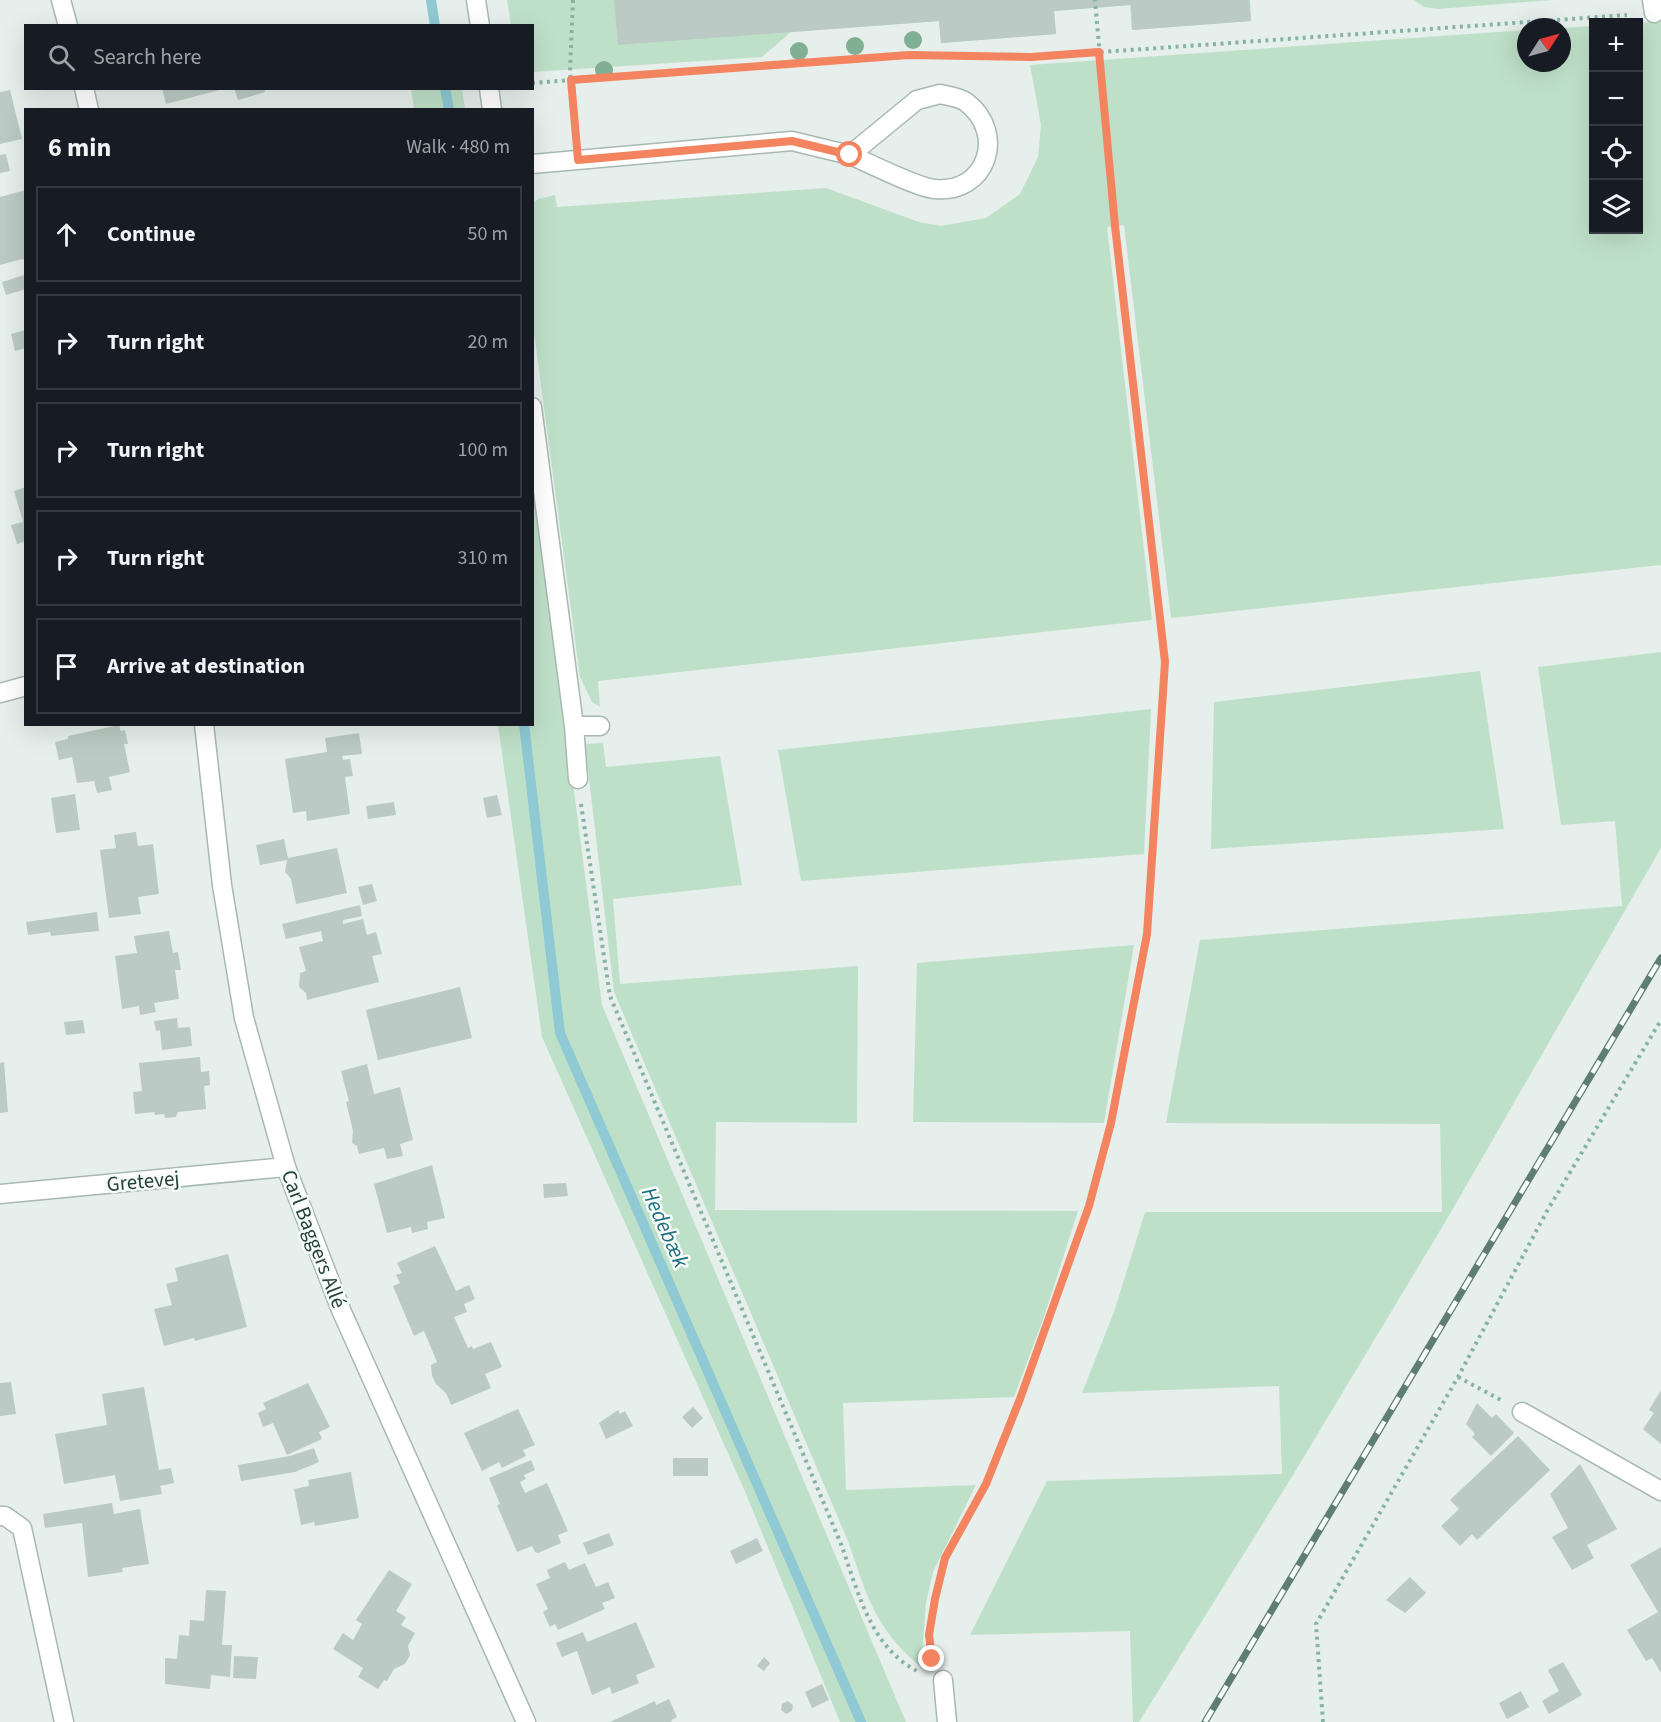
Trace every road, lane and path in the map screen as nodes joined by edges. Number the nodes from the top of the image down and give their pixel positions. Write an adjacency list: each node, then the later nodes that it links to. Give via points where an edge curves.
1 (61, 0): 6 (street)
2 (476, 0): 7 (street)
3 (573, 0): 9 (path)
4 (1095, 0): 8 (path)
5 (1653, 7): 8 (path)
6 (67, 24)
7 (480, 24)
8 (1099, 52): 9 (path, via 1031,57 909,55); 33 (path, via 1165,662 1147,934 1111,1123 1089,1206 986,1484 945,1558 929,1635 932,1659)
9 (571, 80): 10 (path); 16 (path)
10 (534, 83)
11 (84, 90): 13 (street)
12 (489, 90): 14 (street)
13 (89, 108)
14 (492, 108)
15 (850, 155): 15 (street, via 934,189 958,188 978,173 988,154 989,136 979,114 964,100 940,94 917,100); 16 (street, via 792,141)
16 (578, 160): 17 (street)
17 (534, 164)
18 (534, 422): 22 (street)
19 (24, 687): 20 (street)
20 (0, 693)
21 (204, 726): 26 (street, Carl Baggers Allé, via 222,885 244,1018)
22 (574, 726): 23 (street); 24 (street)
23 (600, 726)
24 (578, 779): 33 (path, via 610,996 841,1544 866,1615 877,1634 914,1670)
25 (1661, 1020): 28 (path, via 1546,1211)
26 (286, 1167): 27 (street, Gretevej); 35 (street, Carl Baggers Allé, via 341,1310)
27 (0, 1194)
28 (1458, 1377): 29 (path); 37 (path, via 1316,1624)
29 (1483, 1390)
30 (1522, 1412): 31 (street)
31 (1661, 1491)
32 (0, 1516): 34 (street, via 22,1528)
33 (943, 1680): 36 (street)
34 (64, 1722)
35 (526, 1722)
36 (947, 1722)
37 (1323, 1722)

